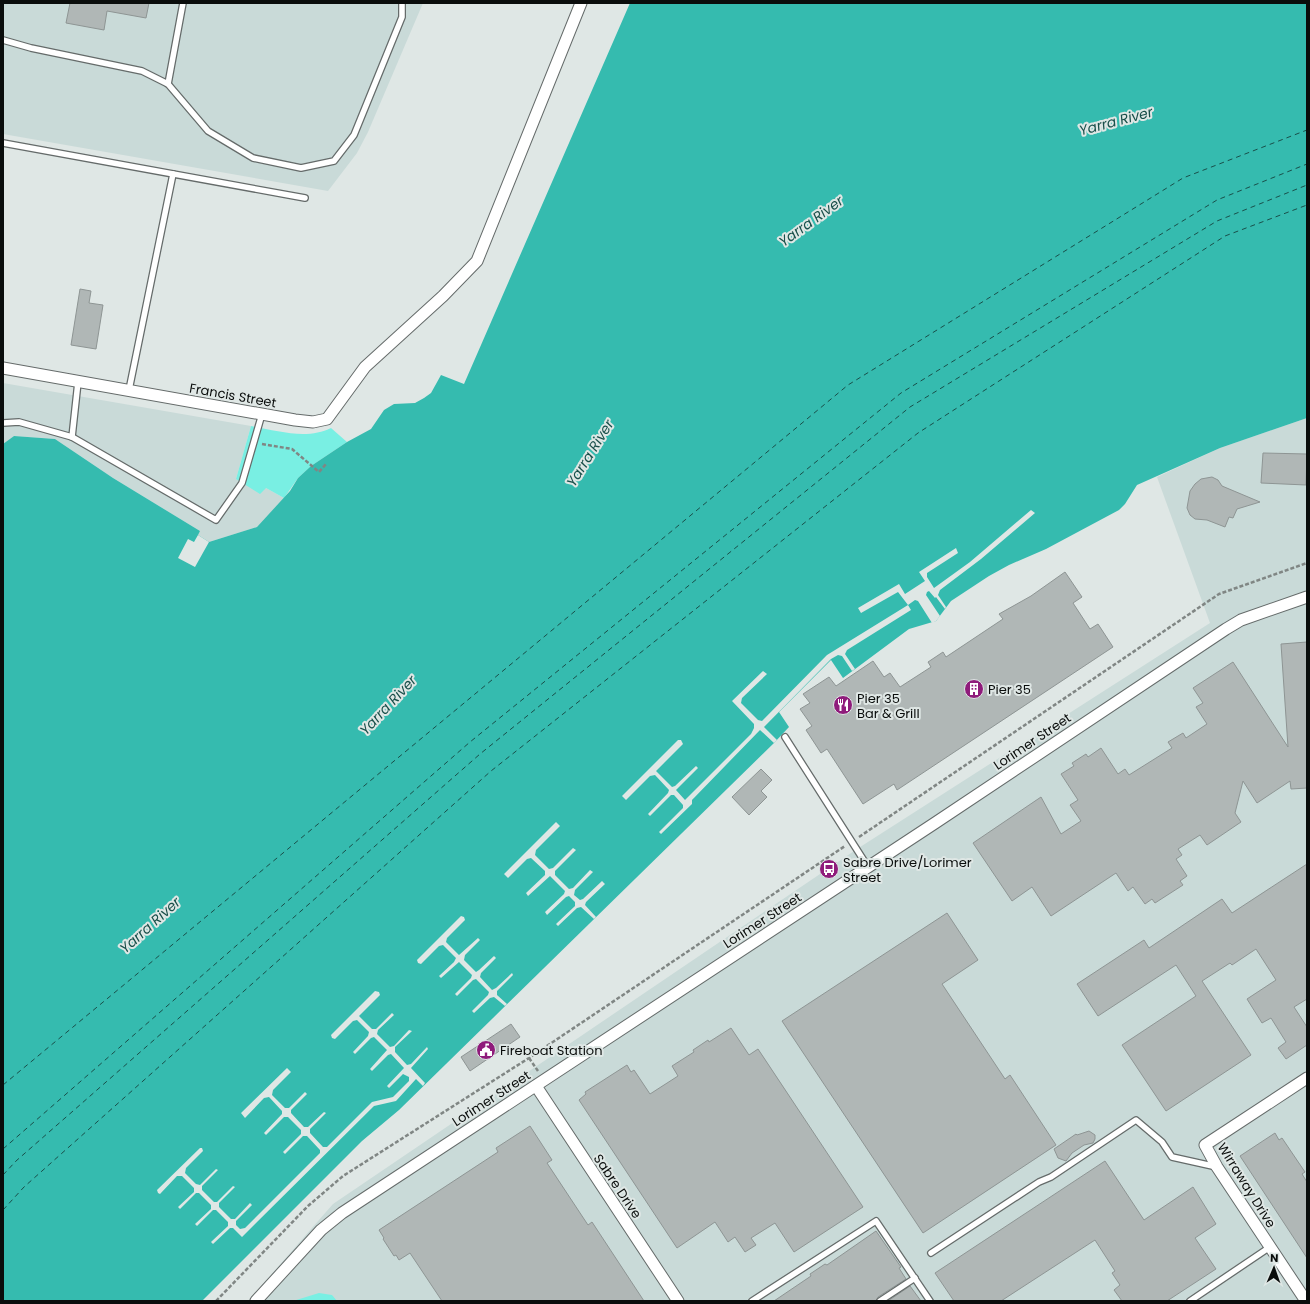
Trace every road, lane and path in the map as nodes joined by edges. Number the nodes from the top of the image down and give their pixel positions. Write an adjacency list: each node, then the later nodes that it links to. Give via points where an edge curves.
1 (183, 3): 5 (lane)
2 (402, 3): 5 (lane, via 402,17 354,135 334,161 301,168 253,158 208,131)
3 (581, 3): 12 (street, Francis Street, via 477,261 443,296 365,367 327,419 313,422)
4 (3, 40): 5 (lane, via 142,71)
5 (168, 84)
6 (3, 143): 7 (lane)
7 (173, 174): 8 (lane); 11 (lane)
8 (305, 198)
9 (3, 368): 10 (street, Francis Street)
10 (78, 382): 11 (street, Francis Street); 14 (lane)
11 (129, 390): 12 (street, Francis Street)
12 (262, 414): 14 (lane, via 242,483 216,520)
13 (3, 423): 14 (lane, via 19,422)
14 (72, 437)
15 (260, 443): 16 (path, via 292,449 318,472)
16 (326, 464)
17 (1307, 563): 20 (path, via 1219,594)
18 (1307, 598): 21 (street, Lorimer Street, via 1233,624)
19 (785, 738): 20 (lane)
20 (853, 841): 21 (lane); 28 (path, via 529,1058 344,1176 308,1206)
21 (868, 867): 23 (street, Lorimer Street)
22 (1307, 1078): 24 (street, Wirraway Drive, via 1205,1145)
23 (536, 1086): 29 (street, Lorimer Street, via 335,1218); 30 (street, Sabre Drive)
24 (1217, 1167): 25 (street, Wirraway Drive); 26 (lane, via 1172,1157 1162,1142 1136,1120)
25 (1270, 1247): 34 (lane); 35 (street, Wirraway Drive)
26 (931, 1253)
27 (915, 1278): 31 (lane, via 876,1221); 32 (lane); 33 (lane)
28 (216, 1301)
29 (256, 1301)
30 (678, 1301)
31 (752, 1301)
32 (880, 1301)
33 (930, 1301)
34 (1190, 1301)
35 (1306, 1301)

